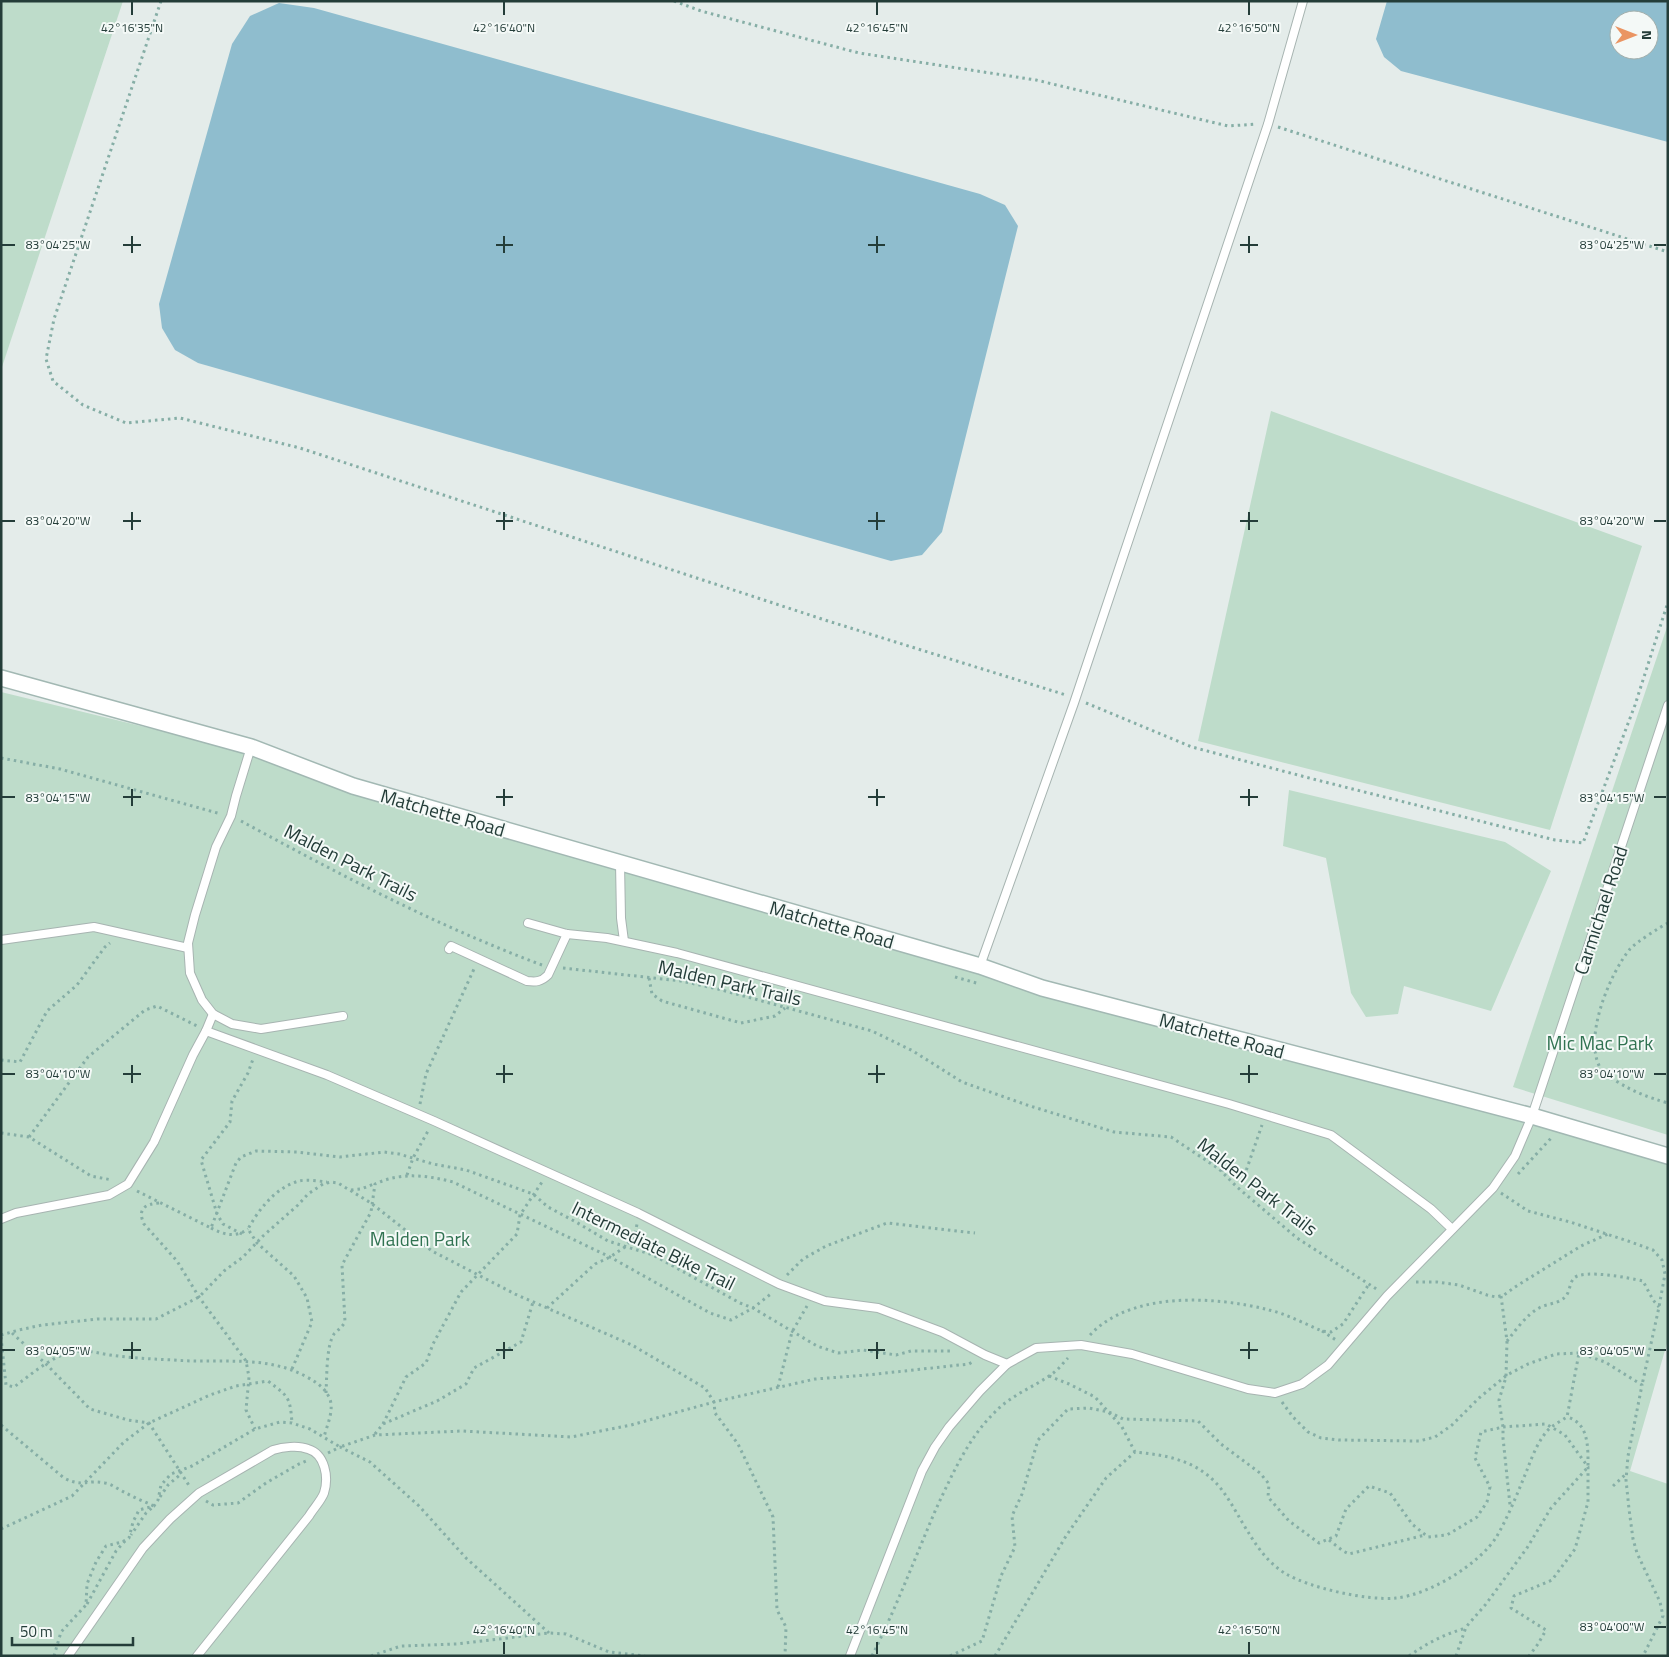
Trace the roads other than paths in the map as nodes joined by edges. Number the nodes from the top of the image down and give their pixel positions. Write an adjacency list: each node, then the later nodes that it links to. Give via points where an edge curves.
1 (1302, 1): 12 (lane, via 1268,124 1075,698)
2 (1, 678): 4 (main road, Matchette Road)
3 (1668, 705): 16 (lane, Carmichael Road)
4 (252, 747): 5 (main road, Matchette Road, via 352,786); 10 (lane, via 231,816 216,847)
5 (620, 863): 9 (lane); 12 (main road, Matchette Road)
6 (528, 923): 7 (lane)
7 (567, 934): 9 (lane); 11 (lane, via 548,975 537,982 527,981 451,946)
8 (1, 940): 10 (lane, via 94,927)
9 (624, 941): 19 (lane, via 696,958 1330,1135 1431,1209)
10 (188, 948): 13 (lane, via 190,973 202,1000)
11 (449, 949)
12 (980, 966): 16 (main road, Matchette Road, via 1042,988)
13 (213, 1014): 14 (lane, via 232,1024 261,1029); 15 (lane)
14 (343, 1016)
15 (206, 1031): 18 (lane, via 154,1142 126,1186 109,1195 16,1213); 20 (lane, via 326,1075 550,1172 779,1284 824,1302 878,1308 942,1332)
16 (1532, 1116): 17 (main road, Matchette Road); 19 (lane, Carmichael Road, via 1515,1156 1493,1188)
17 (1668, 1156)
18 (1, 1219)
19 (1452, 1229): 20 (lane, Carmichael Road, via 1387,1296 1328,1365 1302,1384 1275,1394 1132,1354 1081,1345 1036,1348)
20 (1007, 1364): 23 (lane, via 949,1427 926,1463)
21 (68, 1656): 22 (lane, via 143,1548 170,1519 197,1496 273,1450 308,1448 320,1457 326,1476 324,1493)
22 (197, 1656)
23 (850, 1656)

